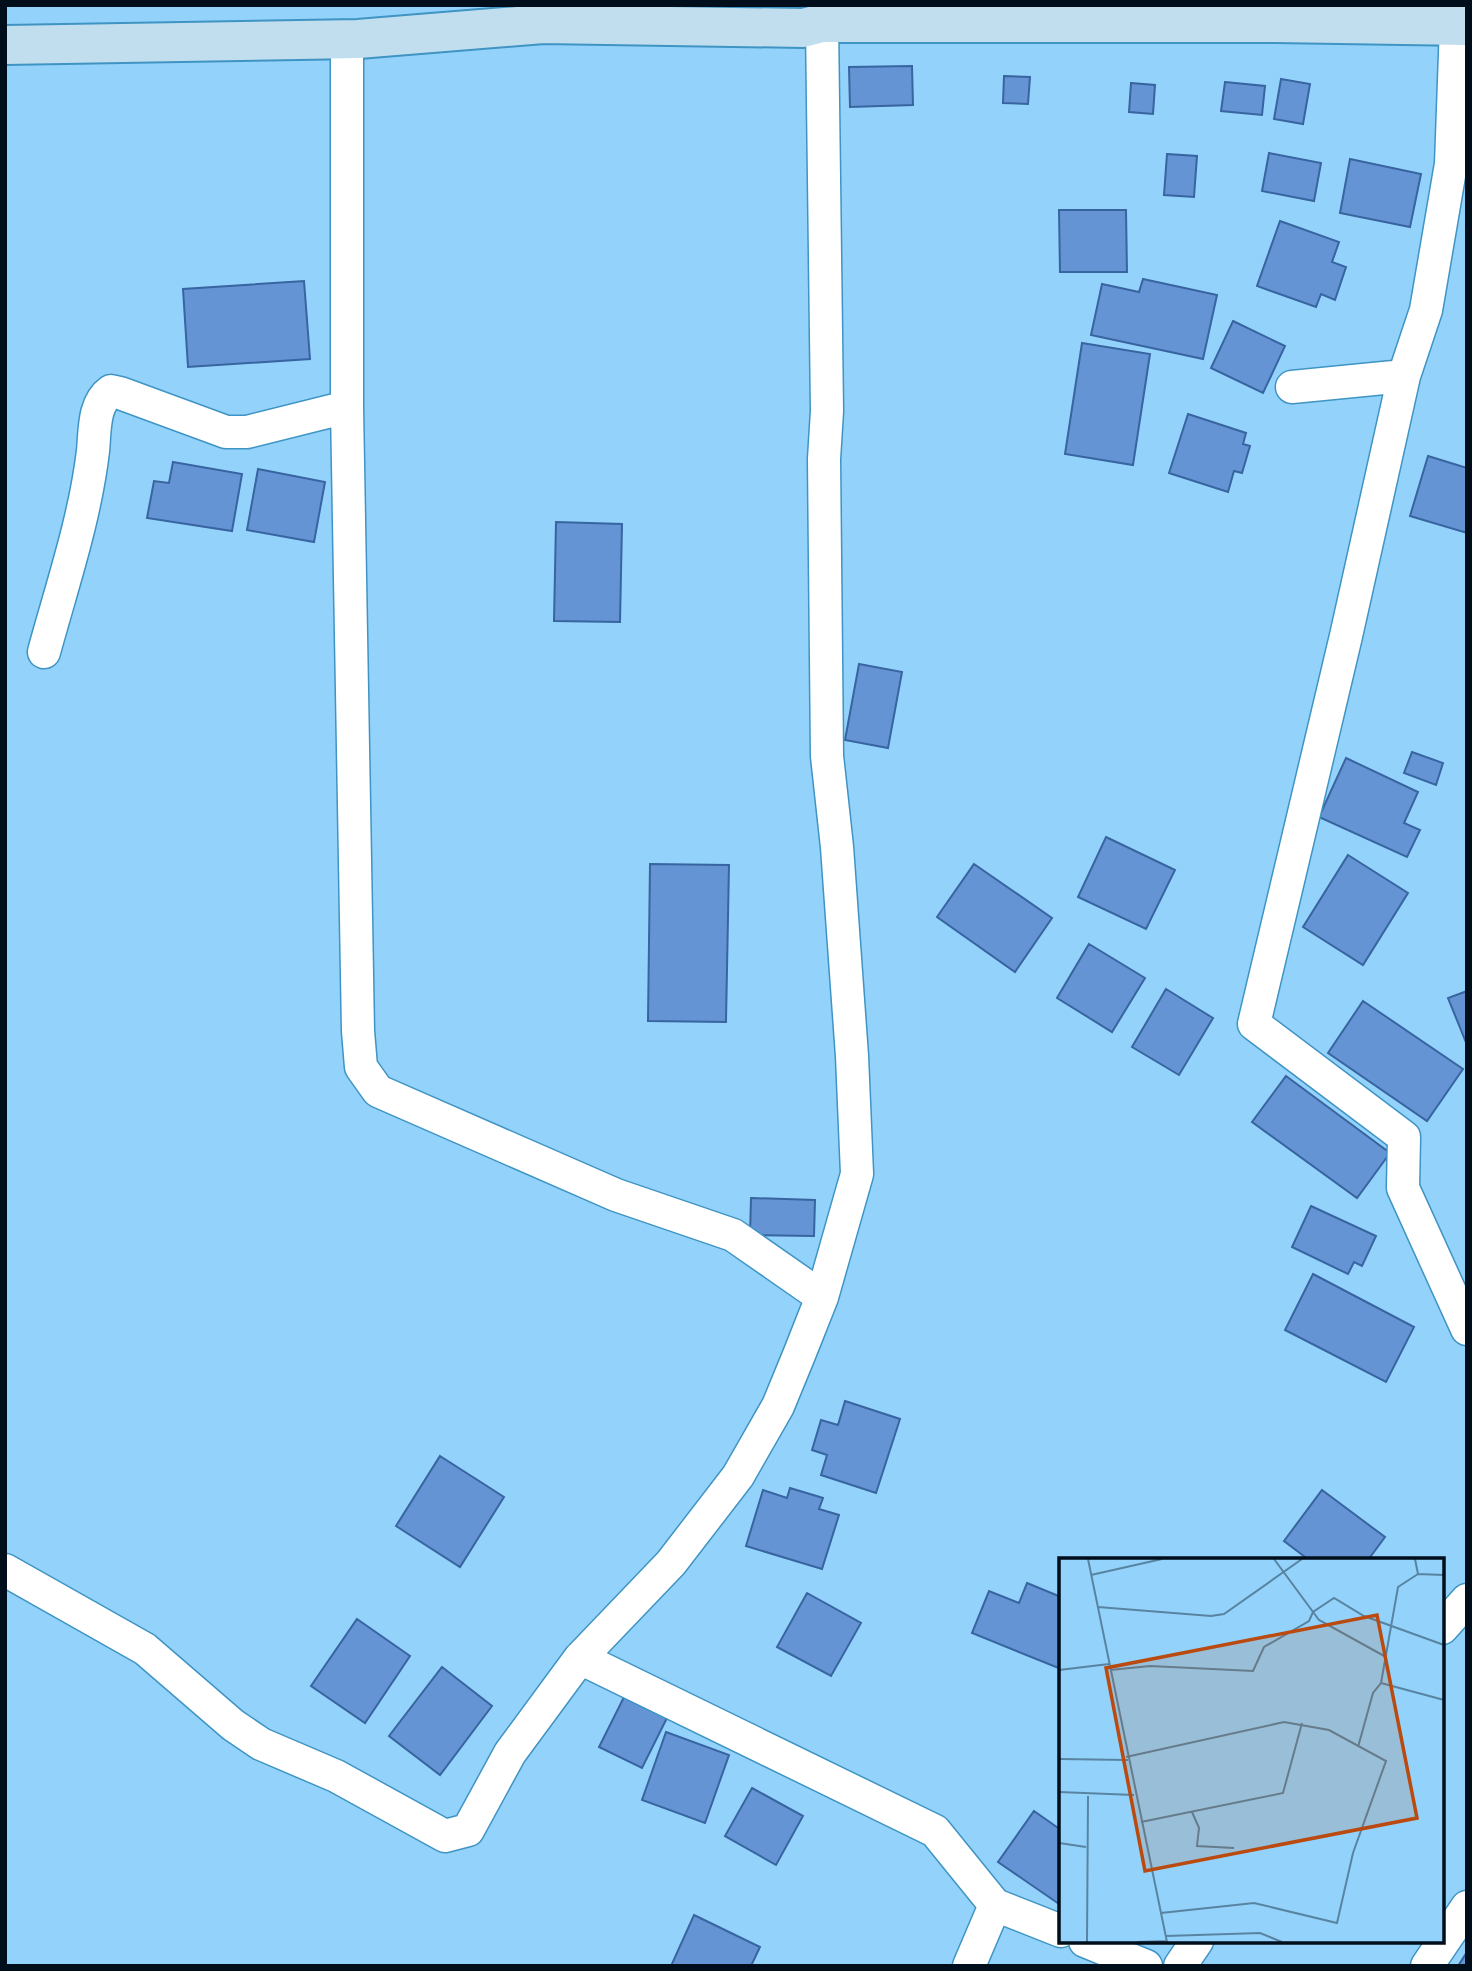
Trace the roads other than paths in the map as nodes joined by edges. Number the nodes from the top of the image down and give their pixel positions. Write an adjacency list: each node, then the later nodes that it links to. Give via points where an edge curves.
1 (545, 15): 2 (main road); 4 (main road)
2 (810, 19): 3 (main road); 10 (street, via 827,411 827,756 837,846 857,1174)
3 (1461, 26): 6 (street, via 1451,164 1426,310)
4 (346, 39): 5 (main road); 8 (street)
5 (5, 45)
6 (1404, 376): 7 (street); 11 (street, via 1254,1024 1404,1137 1403,1188)
7 (1292, 387)
8 (347, 407): 9 (street, via 247,432 226,432 120,393 111,391 102,397 88,489); 10 (street, via 361,1067 378,1091 616,1195 733,1235)
9 (44, 652)
10 (821, 1297): 15 (street, via 778,1406 738,1476 671,1563)
11 (1467, 1329)
12 (5, 1570): 15 (street, via 145,1649 261,1744 336,1776 445,1836 468,1830 510,1753)
13 (1467, 1600): 14 (street)
14 (1444, 1626)
15 (580, 1658): 16 (street, via 935,1831)
16 (995, 1905): 18 (street); 23 (street)
17 (1467, 1907): 19 (street)
18 (1059, 1930)
19 (1444, 1941)
20 (1090, 1943): 24 (street)
21 (1196, 1943): 25 (street)
22 (1443, 1943): 26 (street)
23 (969, 1966)
24 (1146, 1966)
25 (1180, 1966)
26 (1427, 1966)

